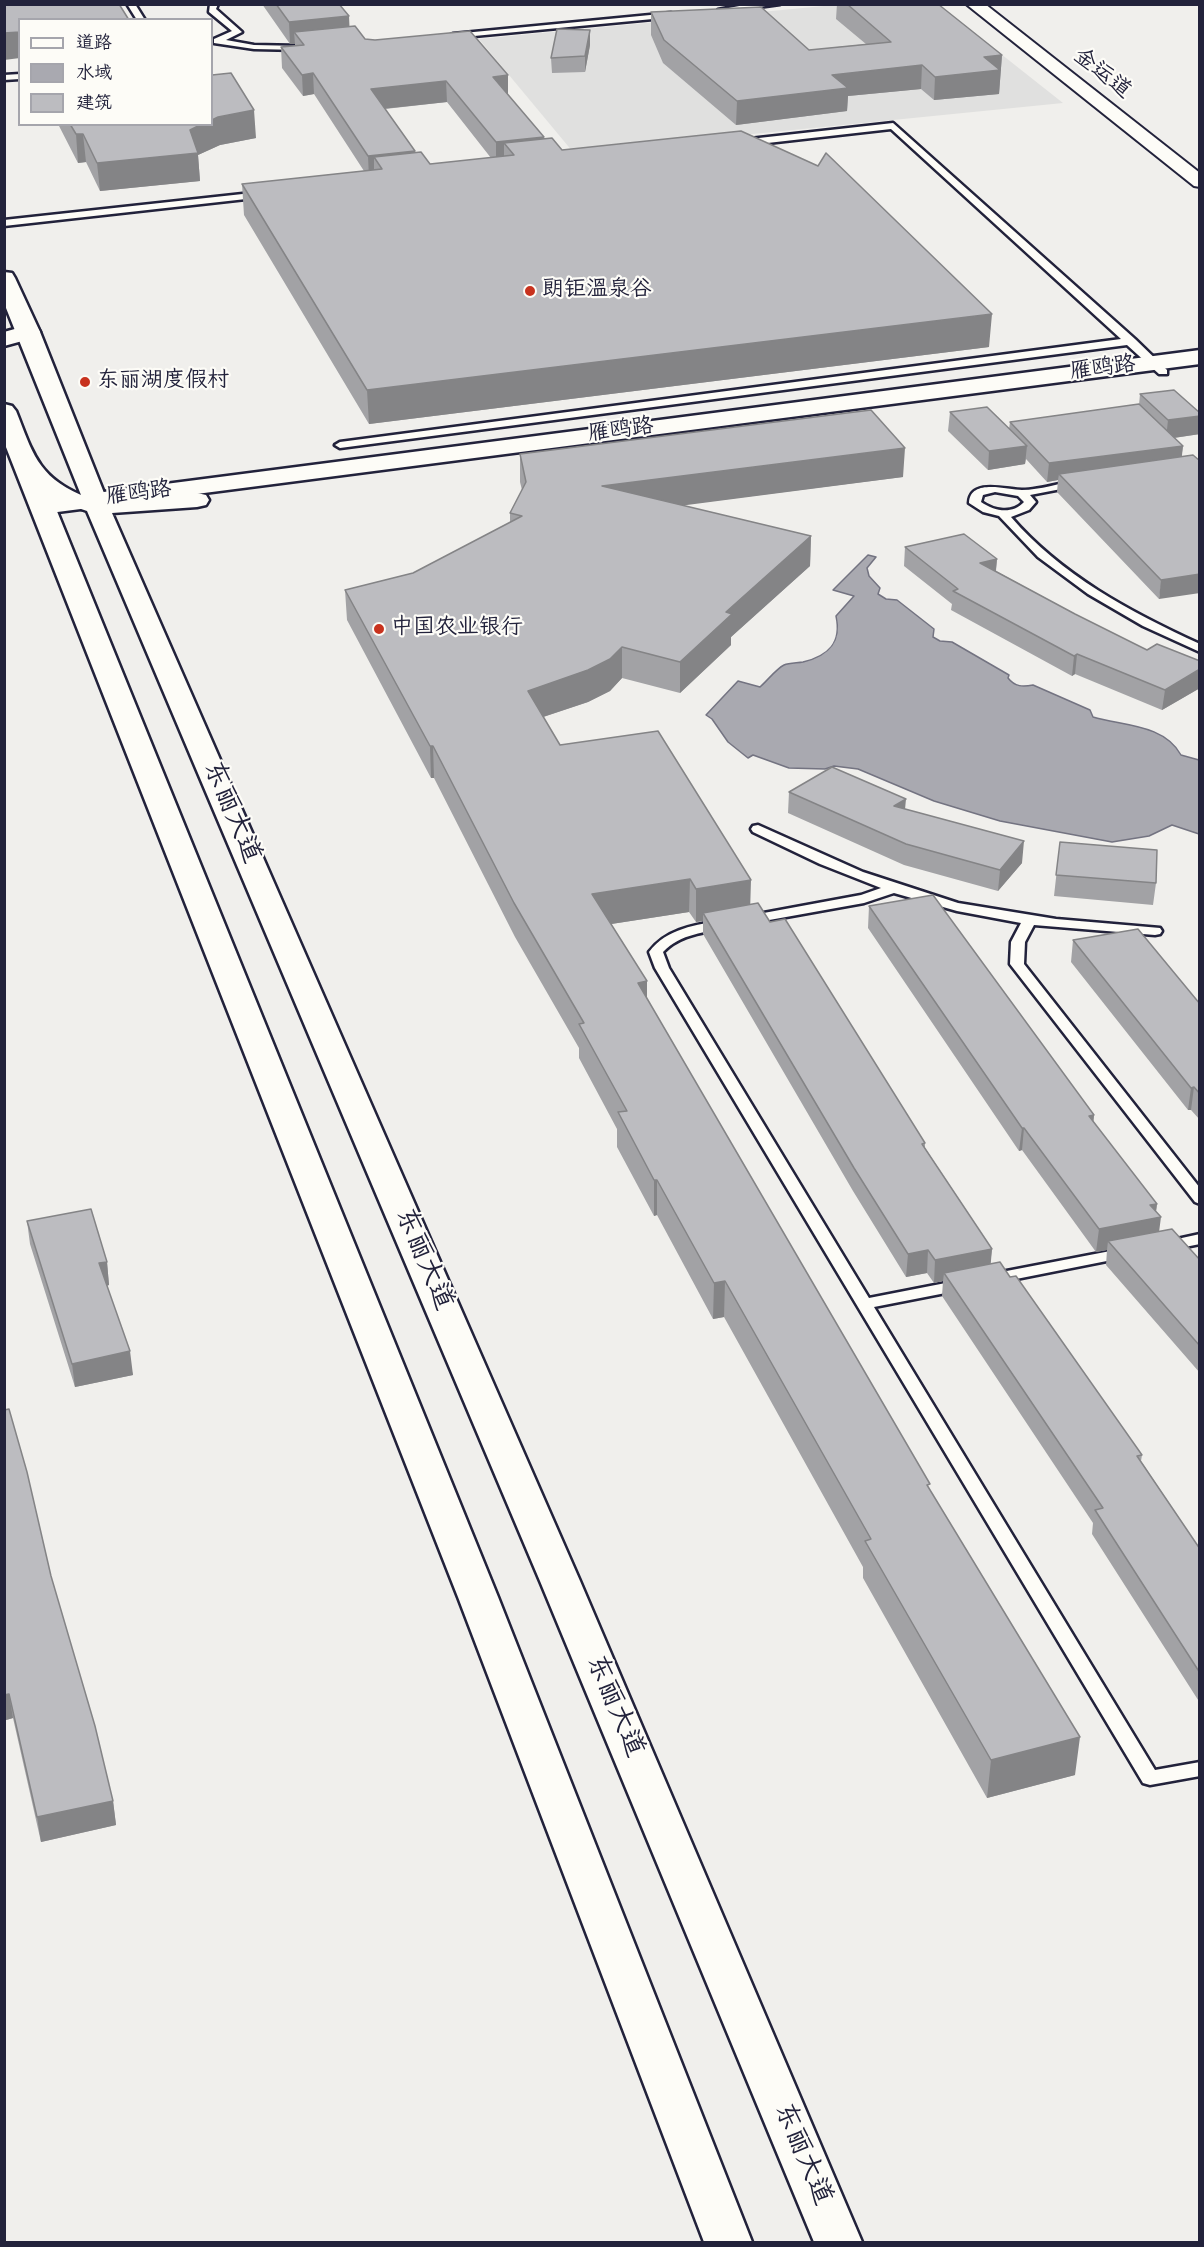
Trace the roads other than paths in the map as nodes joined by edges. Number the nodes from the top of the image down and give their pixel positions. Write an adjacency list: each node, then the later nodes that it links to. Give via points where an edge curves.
1 (131, 4): 7 (lane)
2 (214, 4): 9 (lane, via 212,10 238,32)
3 (776, 4): 5 (lane)
4 (974, 4): 12 (street, 金运道)
5 (717, 10)
6 (681, 14): 8 (lane)
7 (140, 18)
8 (442, 37)
9 (214, 42): 10 (lane, via 282,49)
10 (314, 47)
11 (728, 144): 19 (lane, via 893,126)
12 (1200, 182)
13 (277, 193): 14 (lane)
14 (4, 223)
15 (4, 278): 17 (main road, 东丽大道)
16 (4, 332): 17 (main road)
17 (29, 332): 18 (main road); 25 (main road, 东丽大道)
18 (4, 339)
19 (1131, 341): 22 (lane); 24 (lane)
20 (1200, 357): 22 (main road, 雁鸥路)
21 (1200, 367): 22 (main road, 雁鸥路)
22 (1158, 368): 29 (main road, 雁鸥路)
23 (4, 411): 26 (main road)
24 (340, 445)
25 (79, 459): 29 (main road, via 97,474 121,484); 30 (main road, 东丽大道)
26 (27, 467): 30 (main road, via 53,490); 32 (main road)
27 (1094, 481): 28 (lane)
28 (1022, 493): 31 (lane, via 1028,497 1028,507); 31 (lane, via 995,489 975,498 981,508)
29 (193, 494): 30 (main road, 雁鸥路)
30 (92, 505): 32 (main road, 雁鸥路); 43 (main road, 东丽大道, via 551,1559)
31 (1002, 513): 33 (lane, via 1017,533 1056,565 1108,600)
32 (45, 514): 42 (main road, via 478,1597)
33 (1200, 649)
34 (758, 829): 35 (lane, via 821,860)
35 (894, 888): 36 (lane, via 941,903); 40 (lane, via 864,899 688,930 665,939 656,952)
36 (1029, 921): 37 (lane); 38 (lane, via 1018,942 1017,964)
37 (1155, 931)
38 (1200, 1199)
39 (1200, 1239): 40 (lane)
40 (864, 1304): 41 (lane, via 1150,1778)
41 (1200, 1768)
42 (728, 2242)
43 (838, 2242)

